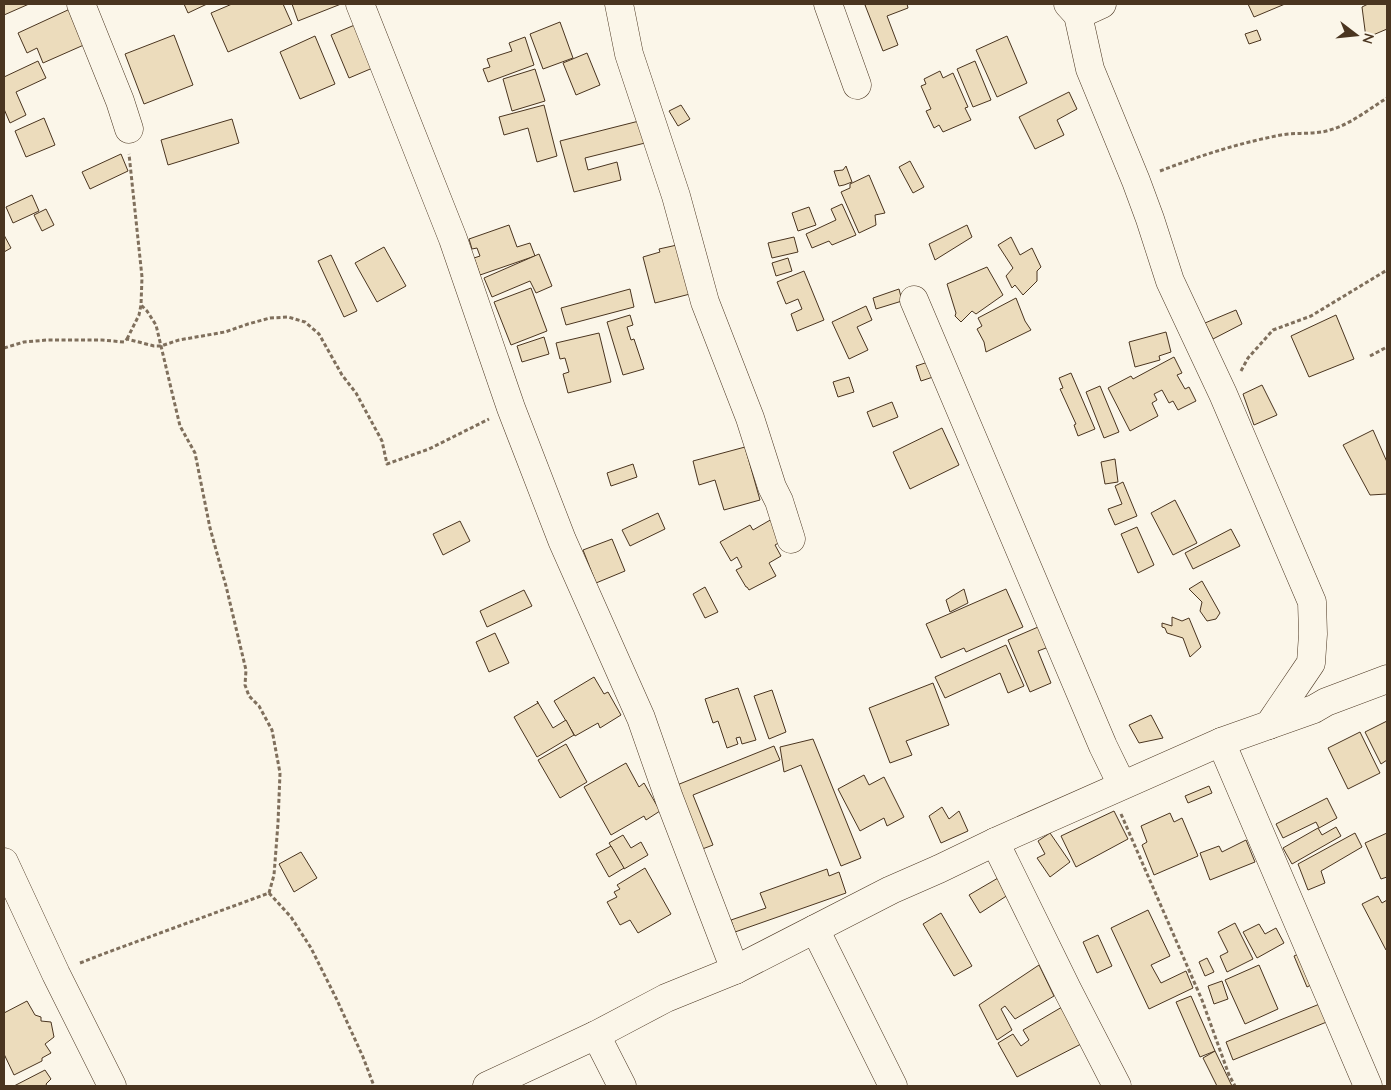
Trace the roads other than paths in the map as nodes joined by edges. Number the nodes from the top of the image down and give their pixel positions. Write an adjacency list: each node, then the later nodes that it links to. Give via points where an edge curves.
1 (80, 4): 7 (street)
2 (360, 4): 17 (street, via 453,239 511,408 562,540 641,718)
3 (619, 4): 9 (street, via 629,54 676,196 705,302 750,418)
4 (828, 4): 6 (street)
5 (1082, 8): 11 (street, via 1090,69 1136,181 1170,281 1228,405 1312,602 1311,663)
6 (856, 85)
7 (129, 129)
8 (914, 300): 13 (street, via 1103,746)
9 (791, 539)
10 (1387, 679): 11 (street)
11 (1269, 725): 12 (street)
12 (1221, 742): 13 (street); 24 (street)
13 (1116, 788): 14 (street)
14 (995, 842): 16 (street); 23 (street)
15 (4, 862): 19 (street)
16 (815, 928): 17 (street); 22 (street)
17 (735, 970): 18 (street, via 666,998)
18 (596, 1035): 20 (street); 21 (street)
19 (112, 1086)
20 (487, 1086)
21 (622, 1086)
22 (893, 1086)
23 (1117, 1086)
24 (1368, 1086)

